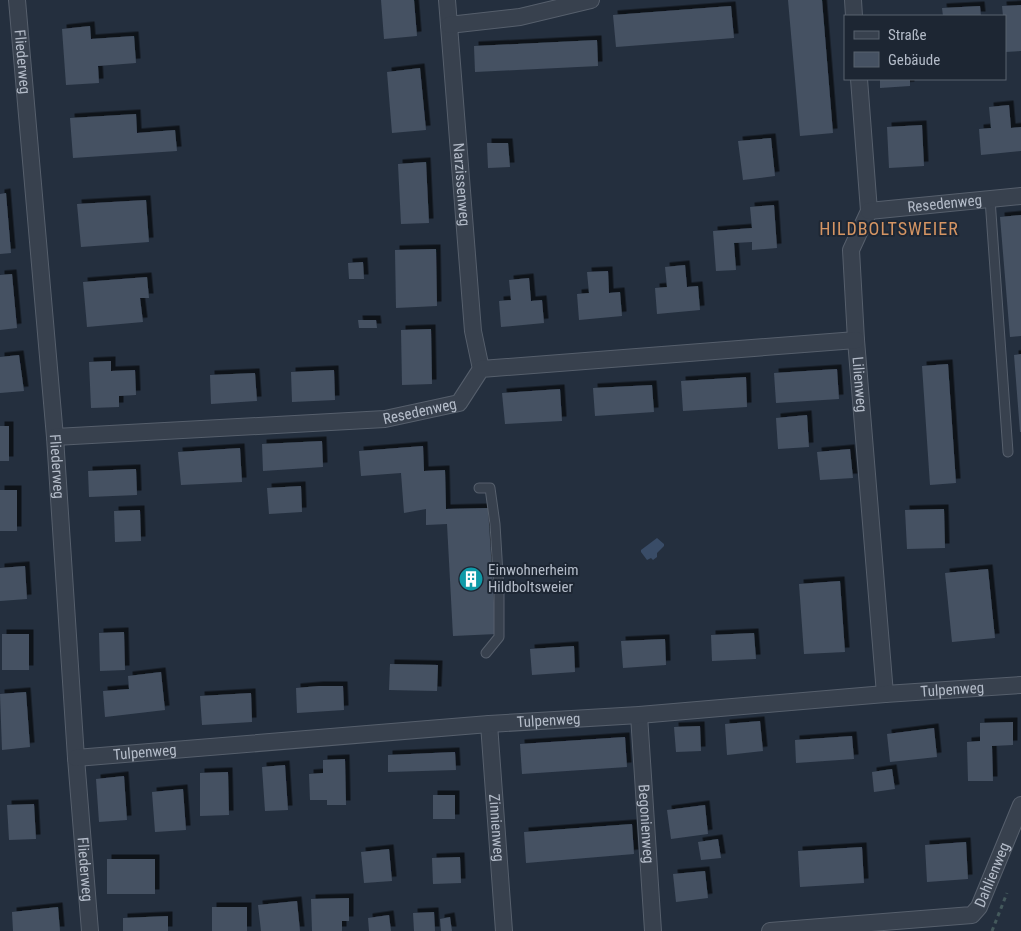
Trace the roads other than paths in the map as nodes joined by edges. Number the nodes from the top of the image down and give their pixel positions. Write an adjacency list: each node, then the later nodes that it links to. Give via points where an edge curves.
1 (17, 0): 13 (street, Fliederweg)
2 (447, 0): 6 (street, Narzissenweg)
3 (591, 0): 6 (street, via 520,17)
4 (853, 0): 5 (street)
5 (854, 15)
6 (449, 25): 12 (street, Narzissenweg, via 473,330)
7 (859, 80): 10 (street, Lilienweg)
8 (1021, 196): 9 (street, Resedenweg)
9 (990, 199): 10 (street, Resedenweg); 14 (lane)
10 (869, 211): 11 (street, Lilienweg, via 851,250)
11 (856, 340): 12 (street); 18 (street, Lilienweg)
12 (481, 369): 13 (street, Resedenweg, via 459,403 385,419)
13 (55, 437): 21 (street, Fliederweg)
14 (1008, 452)
15 (479, 488): 16 (lane, via 490,488 499,591 499,637)
16 (486, 653)
17 (1021, 685): 18 (street, Tulpenweg)
18 (885, 694): 19 (street, Tulpenweg)
19 (638, 715): 20 (street, Tulpenweg); 25 (street, Begonienweg)
20 (489, 724): 21 (street, Tulpenweg); 24 (street, Zinnienweg)
21 (76, 758): 23 (street, Fliederweg)
22 (1021, 806): 26 (street, Dahlienweg, via 980,907 972,915)
23 (90, 931)
24 (504, 931)
25 (653, 931)
26 (770, 931)

